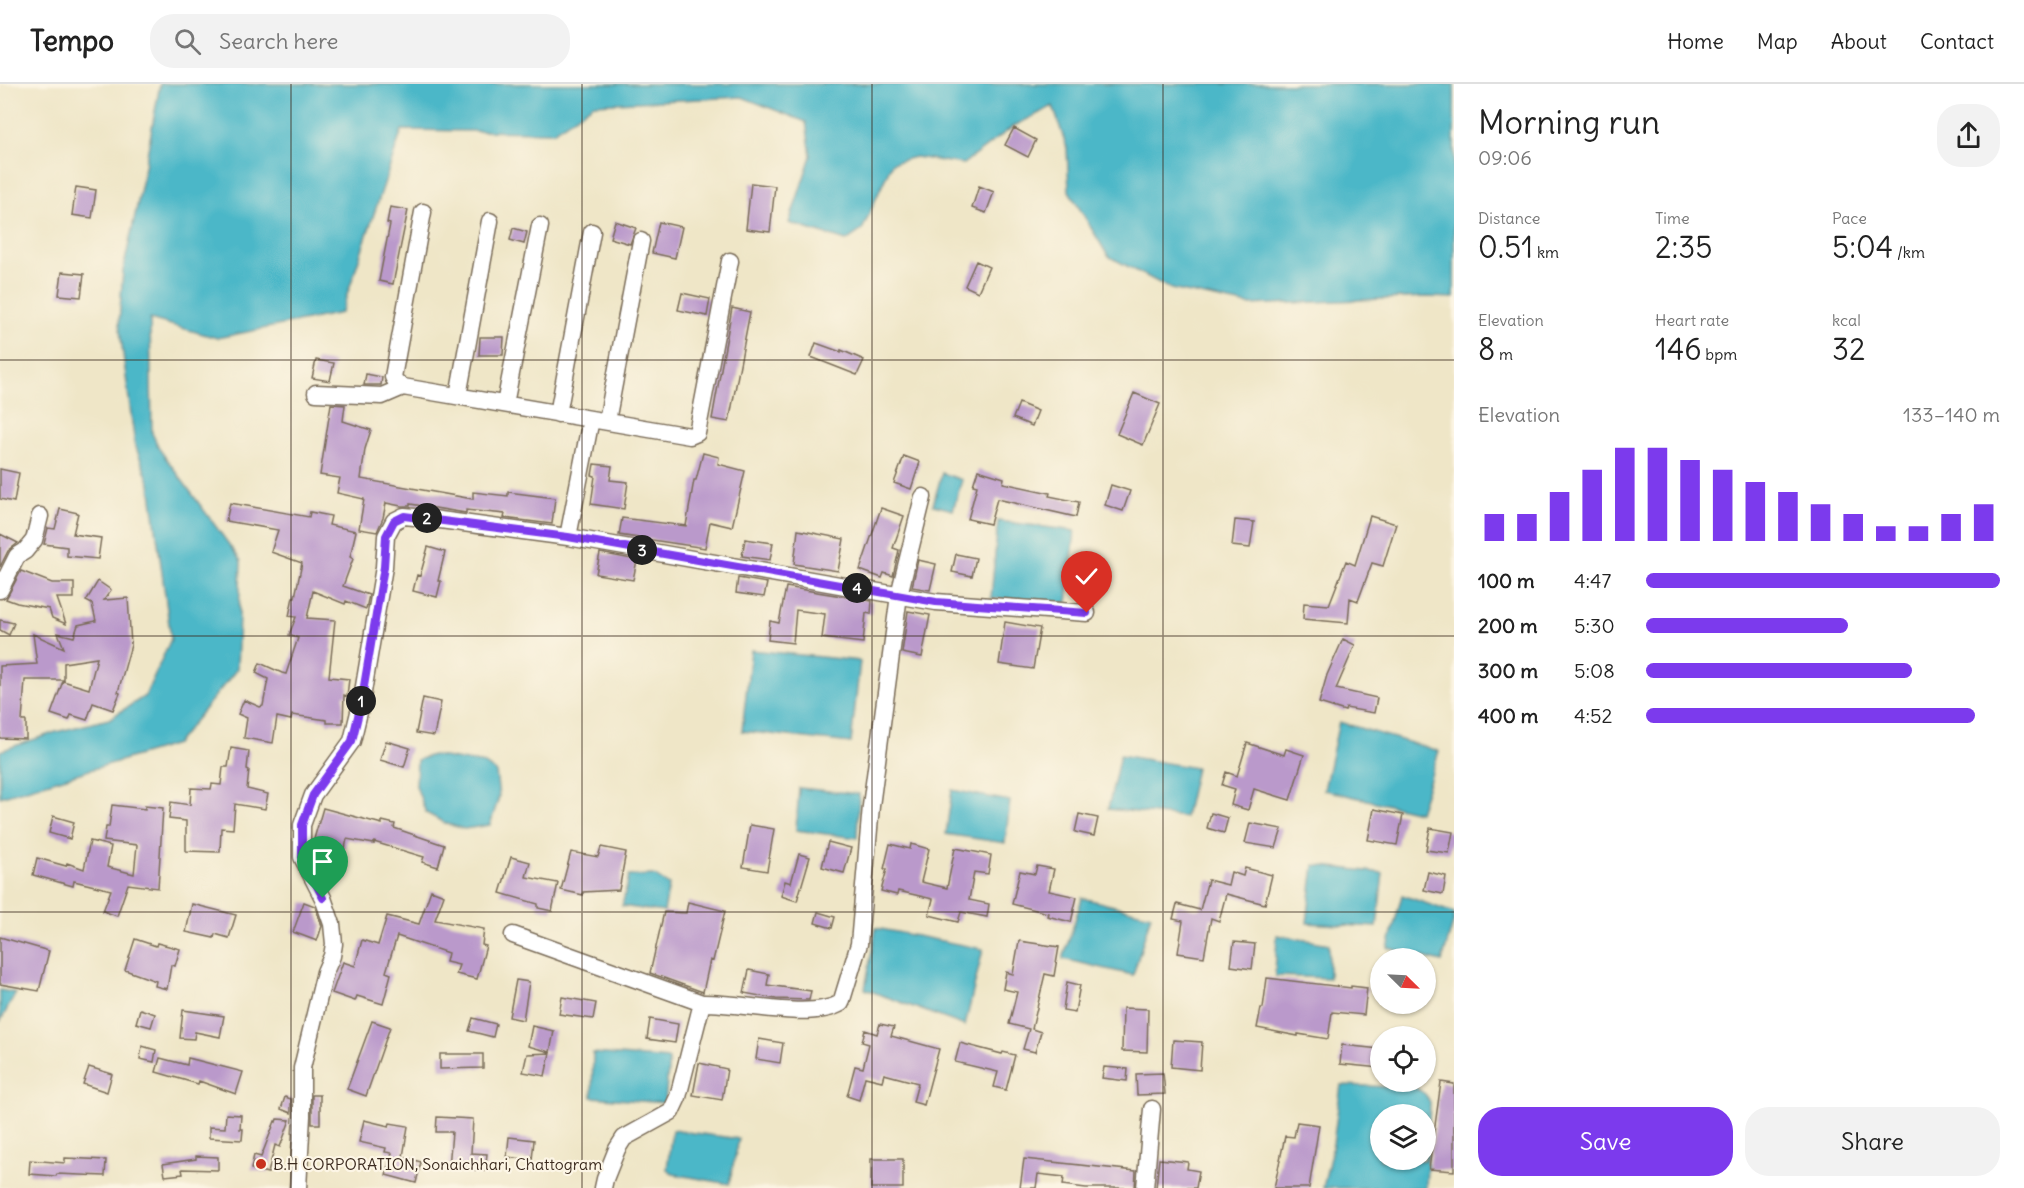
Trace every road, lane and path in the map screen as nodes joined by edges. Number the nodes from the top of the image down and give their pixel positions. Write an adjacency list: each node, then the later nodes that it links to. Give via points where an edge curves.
1 (423, 212): 7 (street, via 393,377)
2 (490, 221): 9 (street)
3 (540, 226): 10 (street)
4 (592, 232): 11 (street)
5 (641, 241): 12 (street)
6 (730, 261): 12 (street, via 697,433 690,436)
7 (403, 387): 8 (street, via 382,396); 9 (street)
8 (316, 393)
9 (458, 396): 10 (street)
10 (505, 404): 11 (street)
11 (558, 414): 12 (street)
12 (599, 420): 15 (street)
13 (923, 497): 17 (street)
14 (40, 516): 16 (street, via 34,540 26,552 17,556)
15 (568, 537): 17 (street); 22 (street, via 404,516 394,521 386,536 384,567 352,741 313,795 302,825 302,857 333,924 334,944 302,1068)
16 (0, 590)
17 (899, 595): 18 (street, via 936,602); 20 (street, via 871,806 859,944 841,1003 812,1012)
18 (1087, 613)
19 (513, 936): 20 (street)
20 (702, 1003): 23 (street, via 675,1105 670,1112 624,1138)
21 (1152, 1109): 24 (street)
22 (298, 1188)
23 (603, 1188)
24 (1145, 1188)

